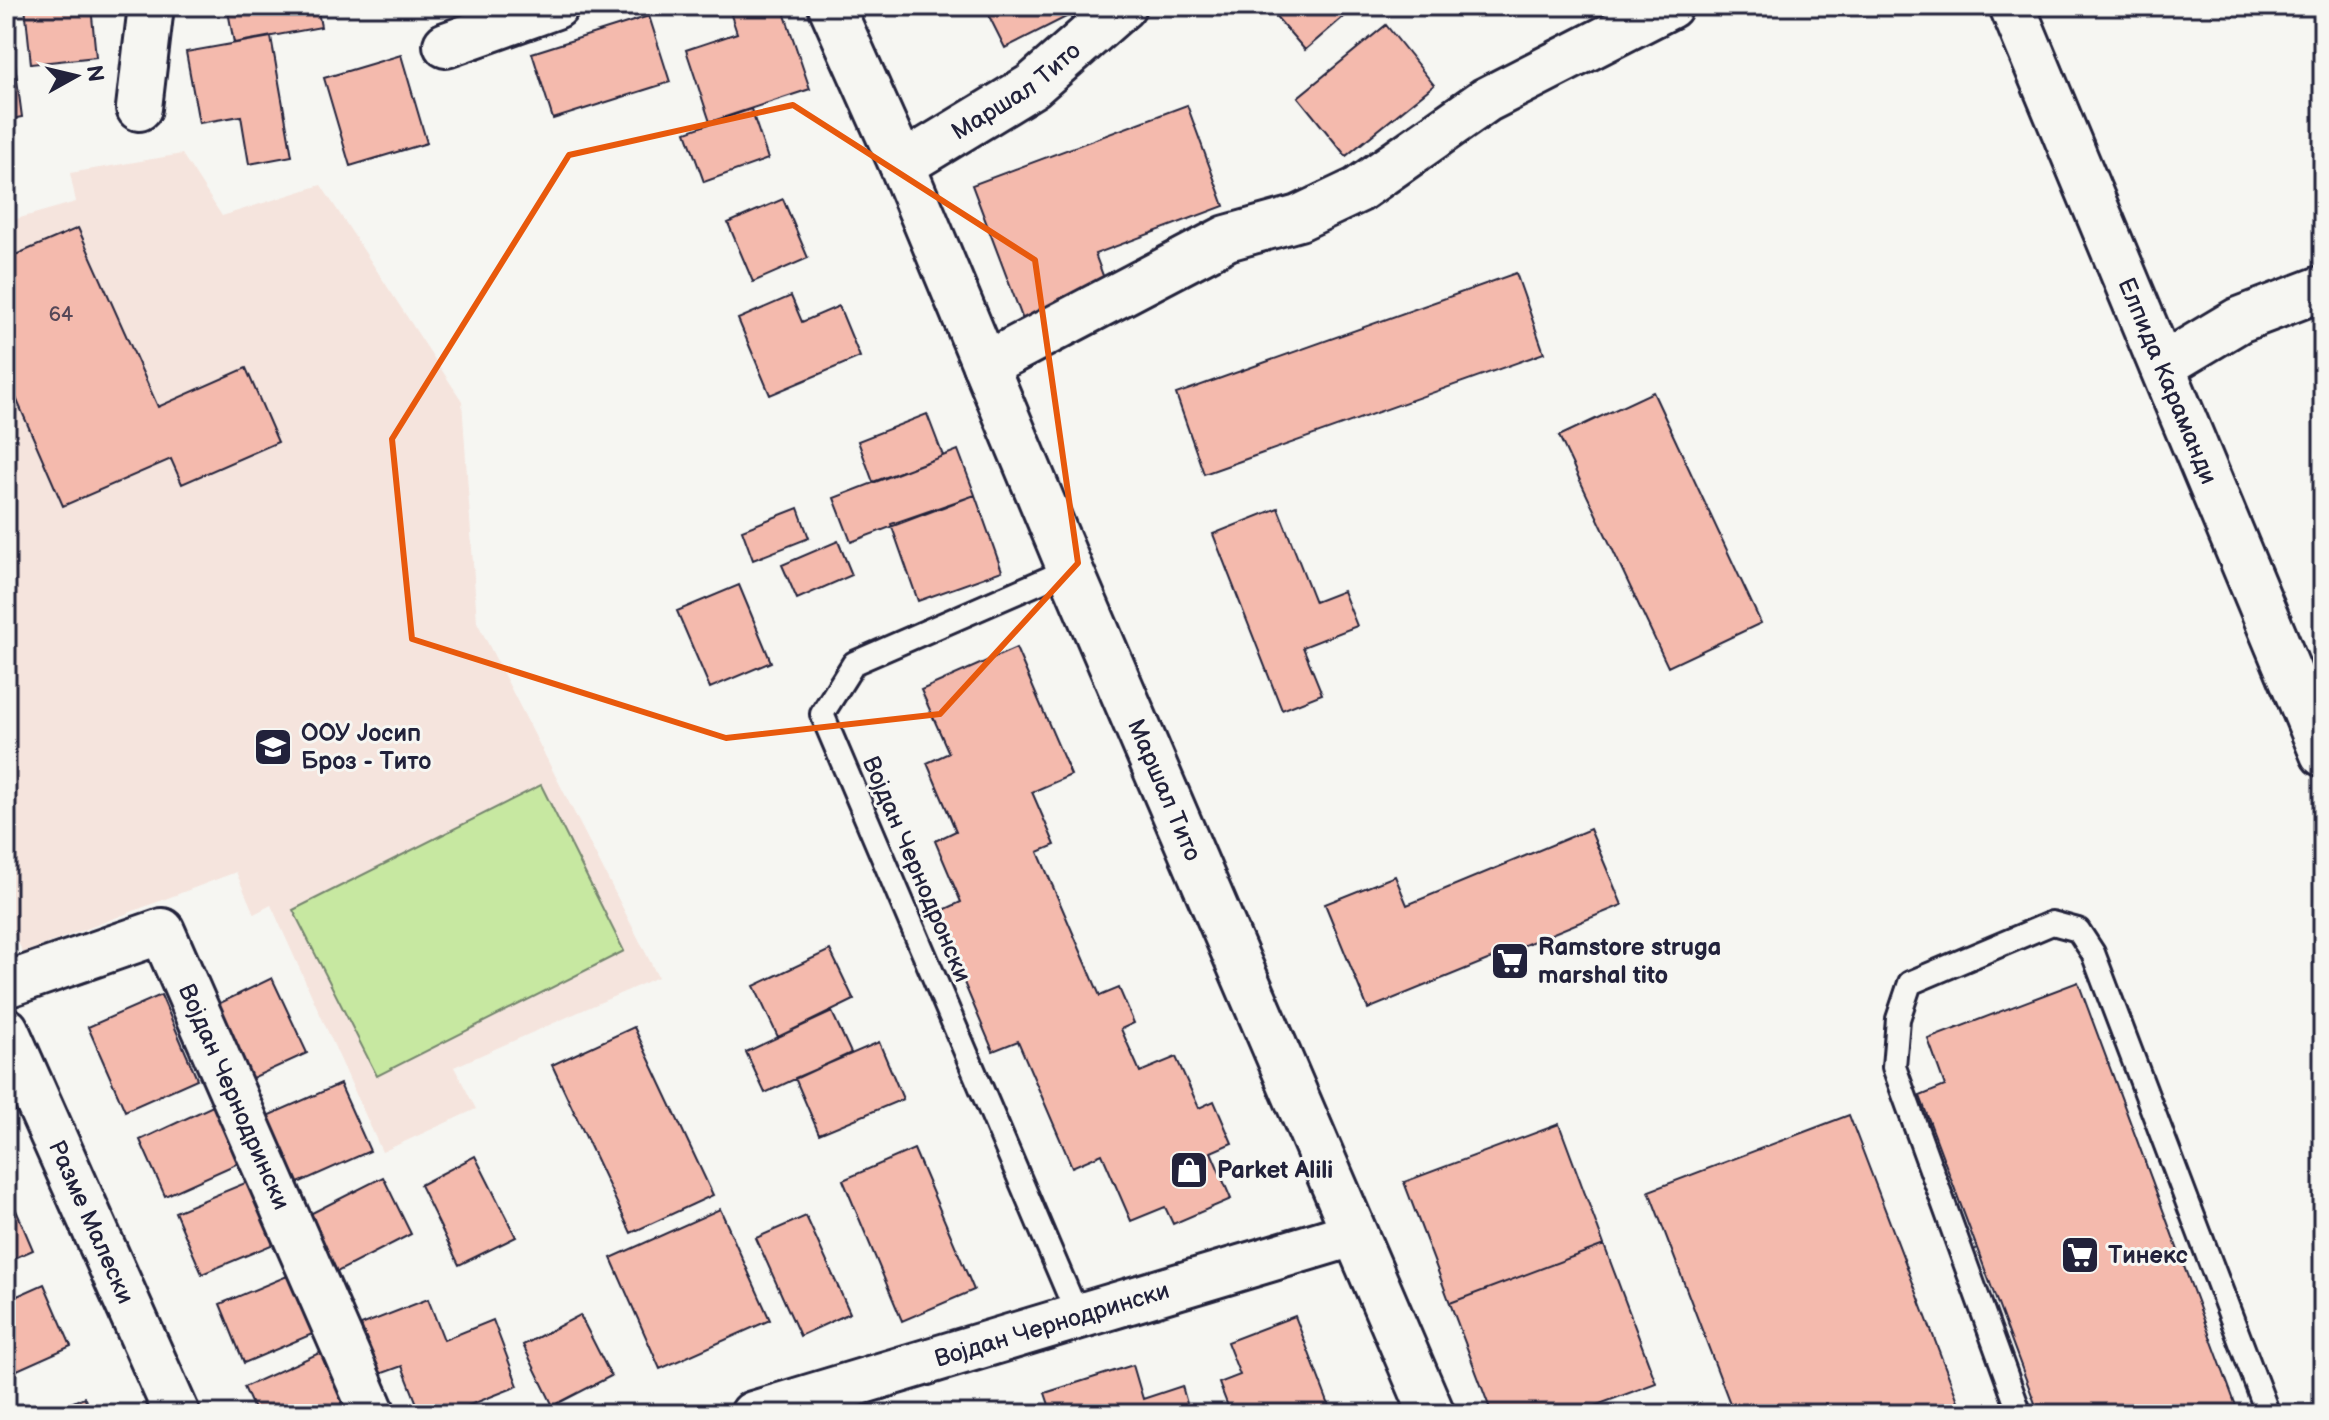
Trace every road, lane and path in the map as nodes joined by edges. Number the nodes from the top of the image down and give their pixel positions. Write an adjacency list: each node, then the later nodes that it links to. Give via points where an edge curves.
1 (151, 6): 8 (street)
2 (556, 6): 7 (street)
3 (831, 6): 9 (street, Маршал Тито)
4 (1123, 6): 9 (street, Маршал Тито, via 1032,86)
5 (1670, 6): 11 (street, via 1486,100 1358,190 1299,218 1227,238)
6 (2012, 6): 12 (street, Елпида Караманди)
7 (446, 45)
8 (139, 108)
9 (902, 165): 11 (street, Маршал Тито)
10 (2323, 288): 12 (street, via 2239,320)
11 (985, 365): 13 (street, Маршал Тито)
12 (2162, 366): 14 (street, Елпида Караманди)
13 (1070, 569): 17 (street, Маршал Тито); 18 (lane, Војдан Чернодронски, via 854,663 822,714)
14 (2323, 754)
15 (6, 985): 20 (street, Војдан Чернодрински, via 162,931)
16 (6, 1030): 19 (street, Разме Малески)
17 (1353, 1234): 18 (street, Војдан Чернодрински); 22 (street, Маршал Тито)
18 (1078, 1316): 21 (street, Војдан Чернодрински)
19 (177, 1414)
20 (373, 1414)
21 (753, 1414)
22 (1432, 1414)
23 (2020, 1414): 24 (lane, via 1894,1067 1898,1019 1910,983 2052,923 2078,930 2093,953)
24 (2268, 1414)

